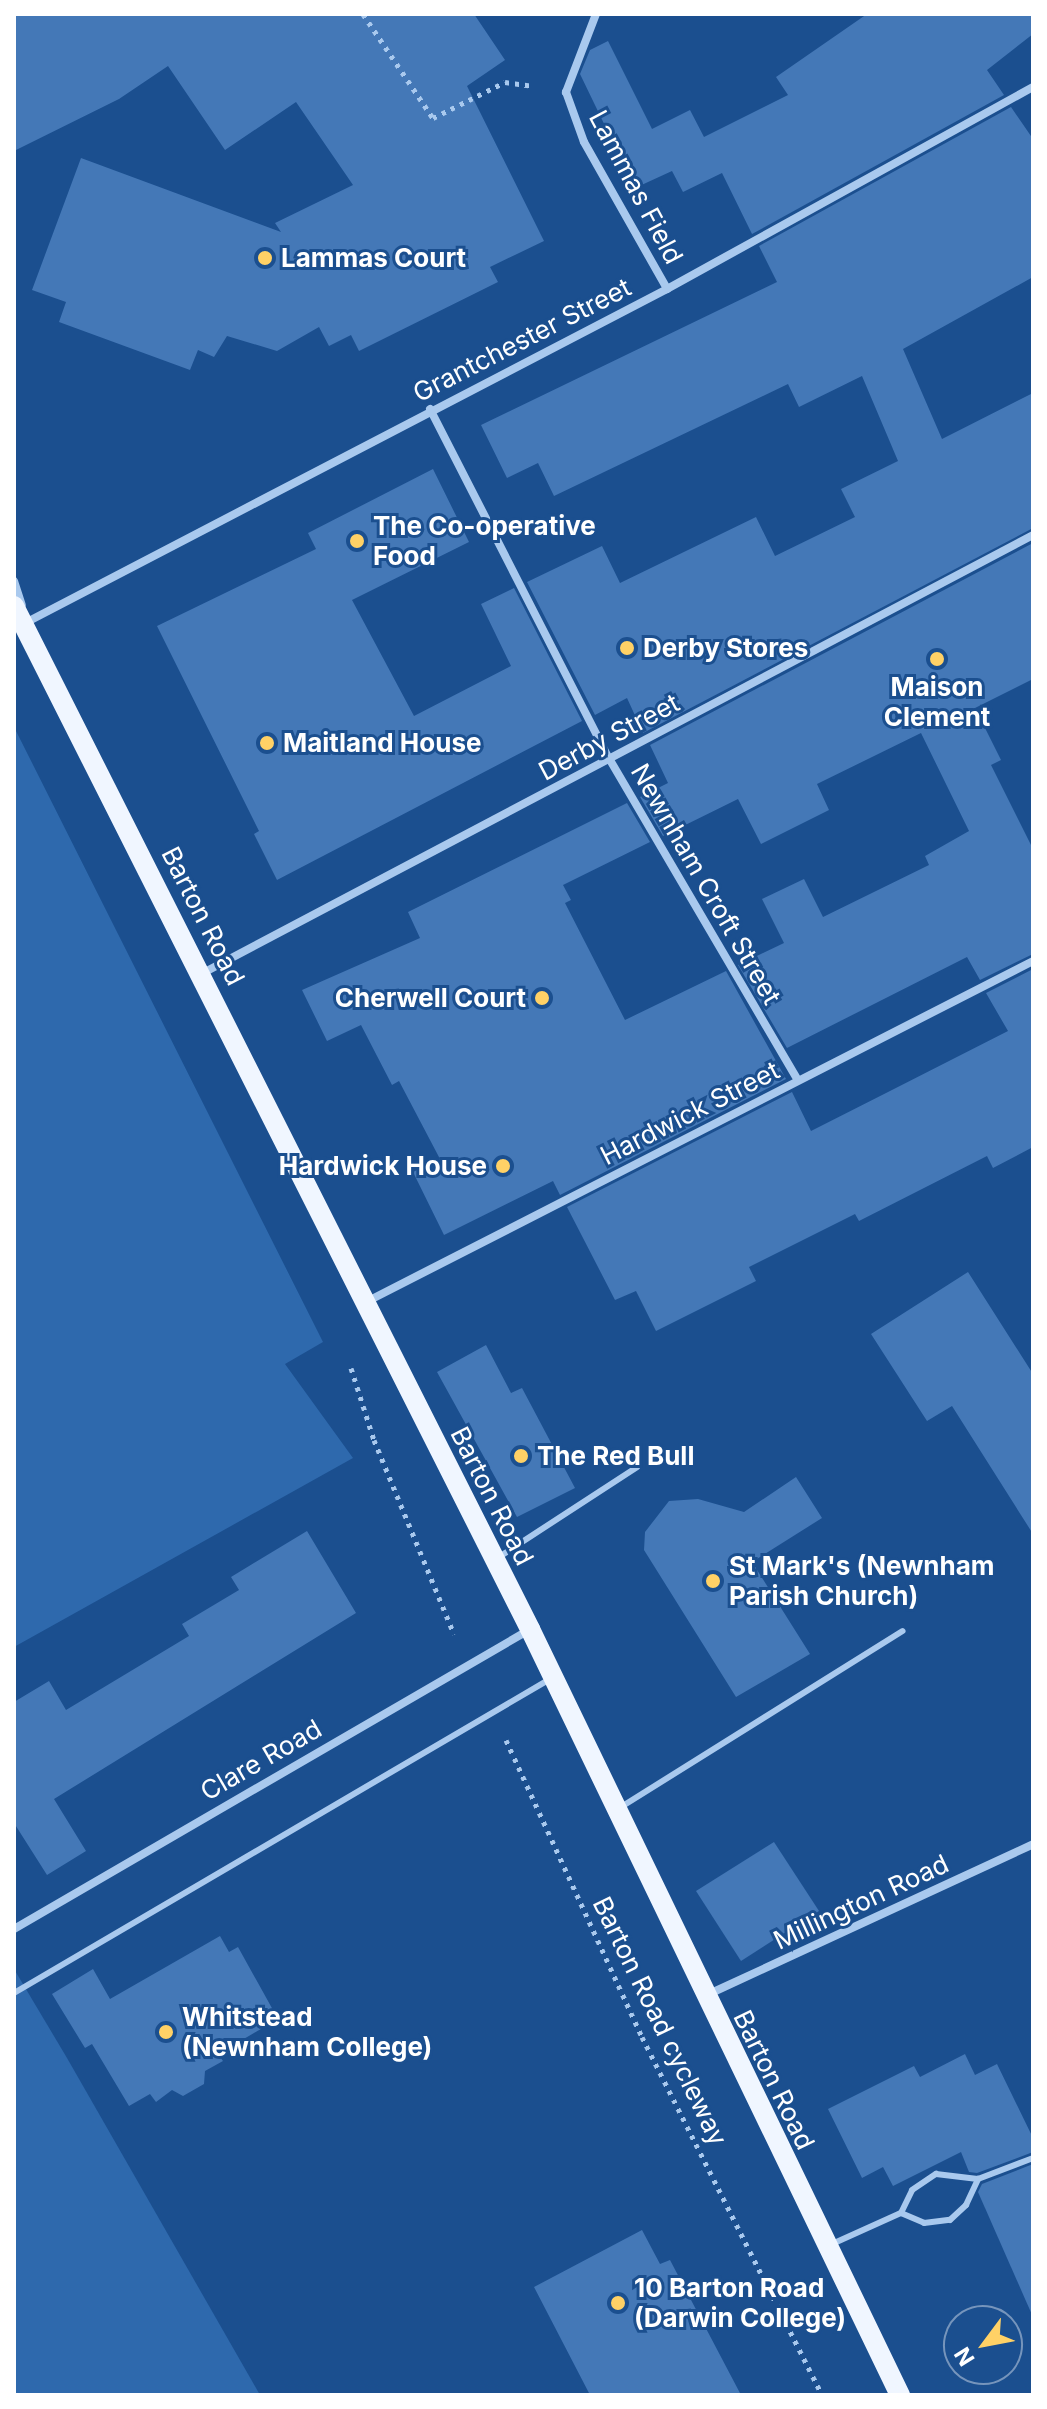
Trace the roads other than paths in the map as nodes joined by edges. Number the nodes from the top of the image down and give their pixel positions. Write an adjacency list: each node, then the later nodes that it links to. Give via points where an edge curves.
1 (596, 14): 3 (street, Lammas Field, via 566,92 584,142)
2 (1033, 87): 3 (street, Grantchester Street)
3 (667, 289): 4 (street, Grantchester Street)
4 (430, 409): 8 (street, Grantchester Street); 9 (street, Newnham Croft Street)
5 (1033, 535): 9 (street, Derby Street)
6 (14, 581): 8 (street)
7 (14, 606): 8 (main road, Barton Road)
8 (28, 625): 11 (main road, Barton Road)
9 (610, 760): 11 (street, Derby Street); 12 (street, Newnham Croft Street)
10 (1033, 961): 12 (street, Hardwick Street)
11 (203, 973): 13 (main road, Barton Road)
12 (797, 1079): 13 (street, Hardwick Street)
13 (366, 1302): 15 (main road, Barton Road)
14 (637, 1467): 15 (lane)
15 (495, 1560): 16 (main road, Barton Road)
16 (530, 1629): 18 (main road, Barton Road); 21 (street, Clare Road)
17 (903, 1631): 19 (lane)
18 (554, 1677): 19 (main road, Barton Road); 22 (lane)
19 (617, 1809): 23 (main road, Barton Road)
20 (1033, 1844): 23 (street, Millington Road)
21 (14, 1929)
22 (14, 1993)
23 (705, 1996): 27 (main road, Barton Road)
24 (1033, 2158): 25 (lane)
25 (978, 2179): 26 (lane, via 936,2174 912,2190); 26 (lane, via 966,2205 950,2220 924,2223)
26 (901, 2213): 27 (lane)
27 (825, 2247): 28 (main road, Barton Road)
28 (900, 2395)

